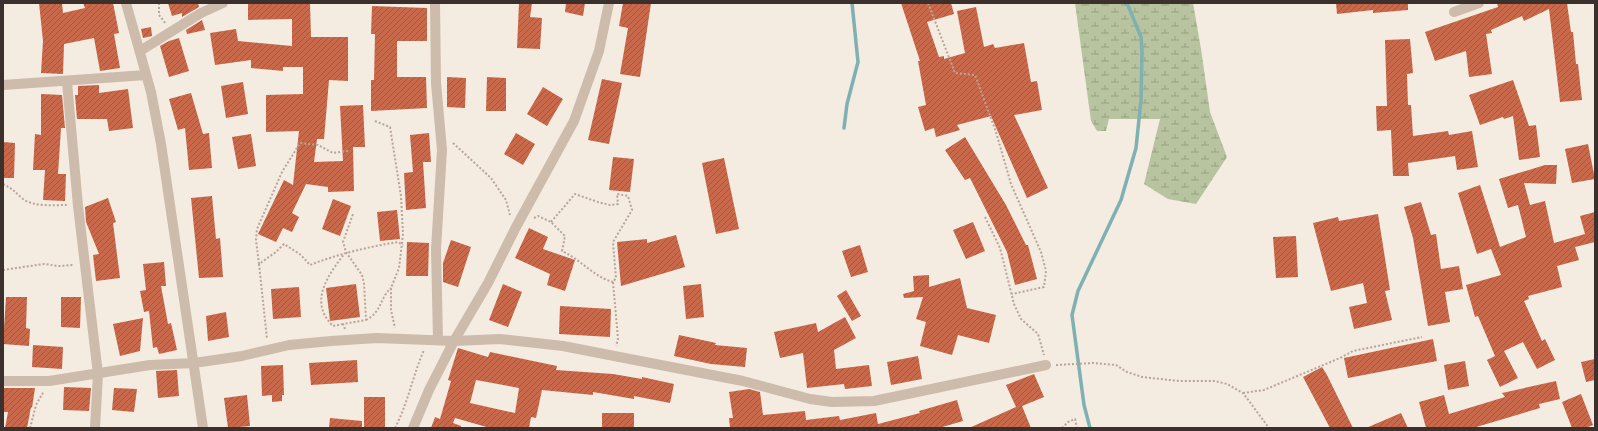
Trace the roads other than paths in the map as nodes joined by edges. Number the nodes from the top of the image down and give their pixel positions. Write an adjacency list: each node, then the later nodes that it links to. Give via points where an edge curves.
1 (126, 3): 7 (street)
2 (222, 3): 7 (street)
3 (435, 3): 11 (street, via 436,83 442,170 436,249)
4 (609, 3): 12 (street, via 599,51 574,121 488,283)
5 (1479, 3): 6 (street)
6 (1454, 12)
7 (140, 51): 8 (street)
8 (146, 75): 9 (street); 13 (street, via 161,144)
9 (67, 82): 10 (street); 15 (street, via 78,206)
10 (3, 85)
11 (438, 340): 12 (street); 13 (street, via 349,339 289,345)
12 (454, 341): 14 (street, via 500,339 562,346 743,381 810,399 832,402 874,400); 19 (street)
13 (194, 363): 15 (street, via 150,365); 18 (street)
14 (1046, 365)
15 (98, 374): 16 (street, via 49,381); 17 (street)
16 (3, 381)
17 (95, 428)
18 (203, 428)
19 (413, 428)

